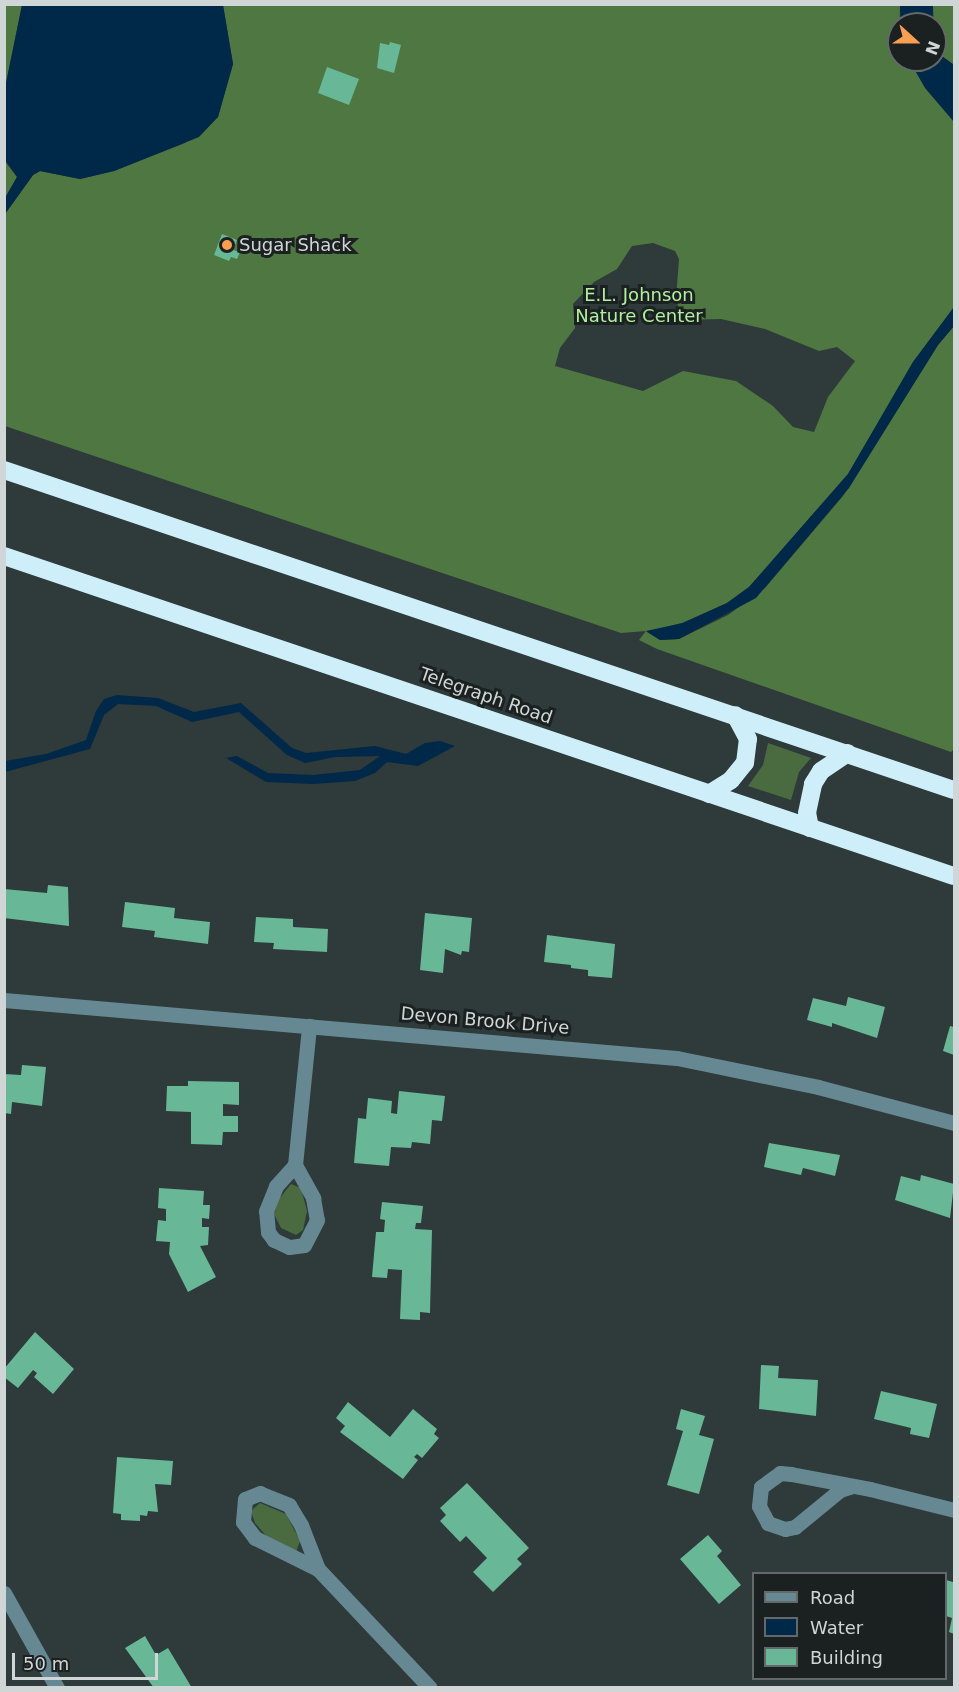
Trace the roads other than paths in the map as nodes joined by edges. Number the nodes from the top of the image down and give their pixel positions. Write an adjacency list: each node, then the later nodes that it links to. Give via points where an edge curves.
1 (4, 470): 3 (highway)
2 (4, 556): 6 (highway, Telegraph Road)
3 (735, 715): 4 (highway); 6 (highway, via 748,739 745,763 731,780)
4 (848, 753): 5 (highway); 7 (highway, via 821,771 813,784 807,813)
5 (954, 790)
6 (709, 794): 7 (highway, Telegraph Road)
7 (810, 828): 8 (highway, Telegraph Road)
8 (954, 876)
9 (4, 1000): 10 (street, Devon Brook Drive)
10 (309, 1026): 11 (street, Devon Brook Drive, via 677,1058 818,1087); 12 (street)
11 (954, 1124)
12 (295, 1165): 12 (street, via 276,1186 266,1211 273,1240 289,1247 304,1245 317,1220 313,1198)
13 (852, 1486): 13 (street, via 780,1473 761,1486 759,1506 768,1523 785,1529 795,1527 840,1490); 14 (street)
14 (954, 1510)
15 (318, 1569): 15 (street, via 255,1538 243,1522 245,1499 260,1493 289,1505); 18 (street)
16 (4, 1593): 17 (street)
17 (57, 1688)
18 (430, 1688)

